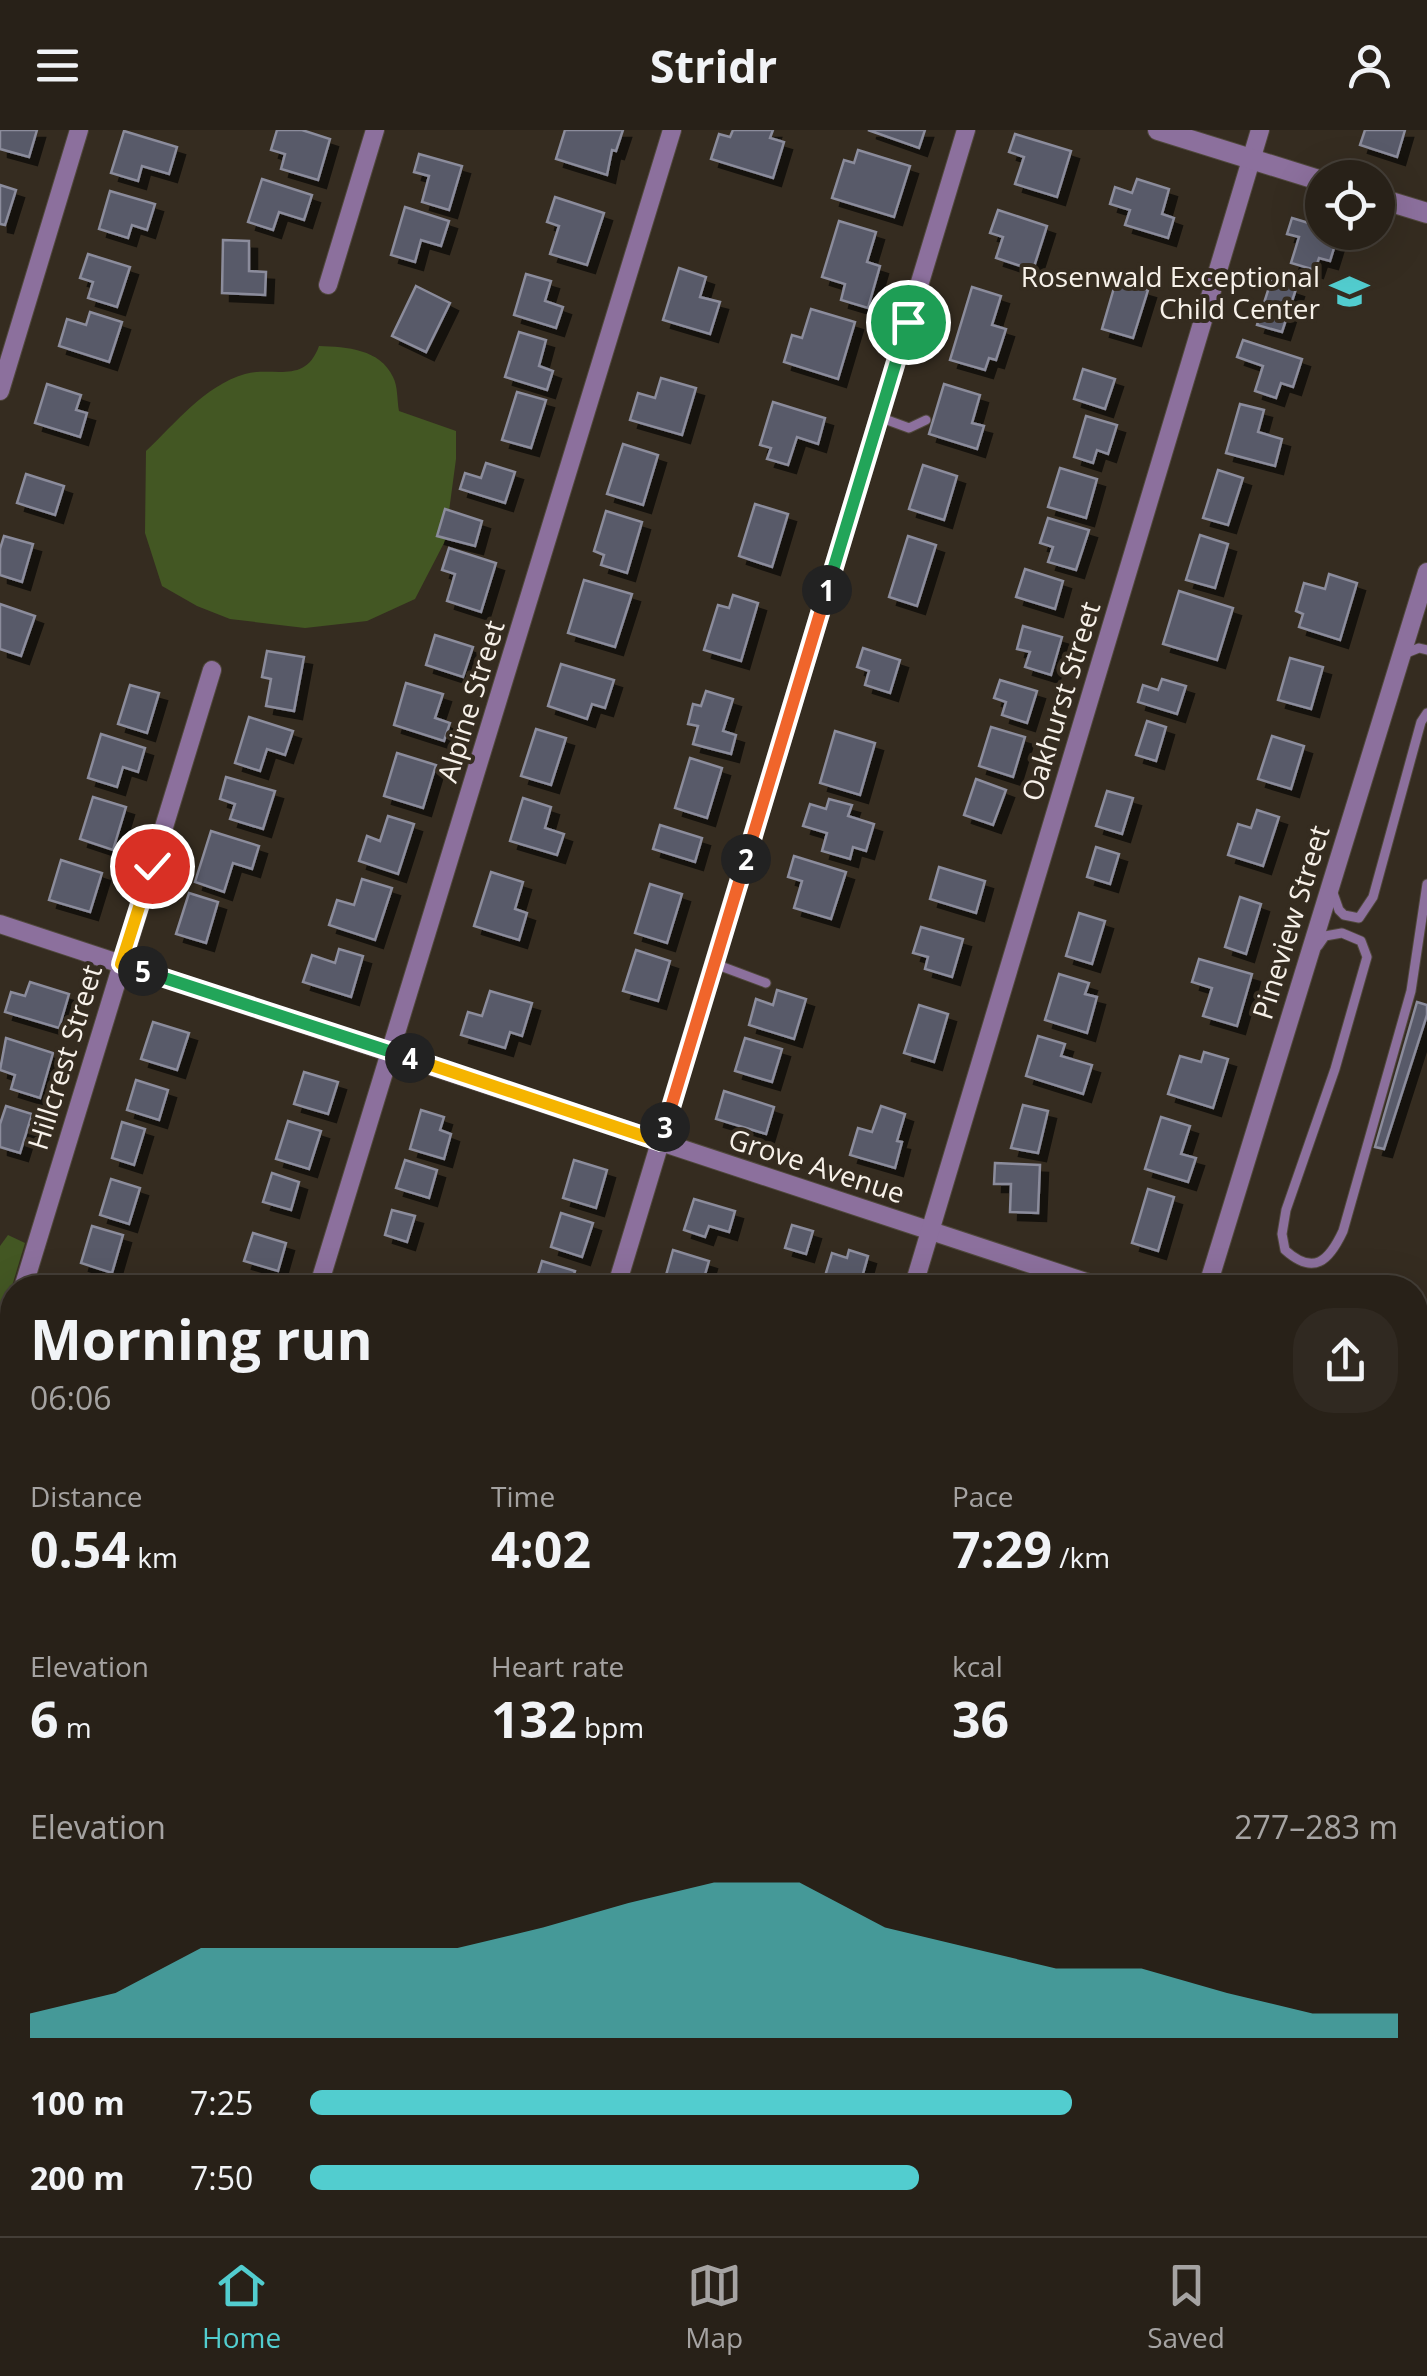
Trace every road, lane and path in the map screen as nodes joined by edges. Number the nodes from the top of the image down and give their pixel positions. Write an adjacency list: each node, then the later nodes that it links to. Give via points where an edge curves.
1 (79, 130): 12 (street)
2 (375, 130): 11 (street)
3 (672, 130): 28 (street, Alpine Street)
4 (966, 130): 13 (street)
5 (1158, 130): 7 (street)
6 (1260, 130): 7 (street, Oakhurst Street)
7 (1252, 158): 8 (street); 30 (street, Oakhurst Street)
8 (1305, 175)
9 (1395, 203): 10 (street)
10 (1427, 213)
11 (328, 286)
12 (0, 391)
13 (880, 418): 14 (lane, via 909,428); 26 (street)
14 (926, 420)
15 (1427, 572): 16 (street, Pineview Street)
16 (1419, 627): 18 (street, Pineview Street)
17 (1427, 650): 18 (lane)
18 (1402, 655): 22 (street, Pineview Street)
19 (212, 670): 25 (street, Hillcrest Street)
20 (1427, 713): 22 (lane, via 1373,897 1359,918 1338,910)
21 (1427, 884): 24 (lane, via 1411,991 1348,1213 1332,1254 1314,1264 1285,1250 1286,1210 1366,957 1354,936 1335,932)
22 (1330, 886): 24 (street, Pineview Street)
23 (0, 924): 25 (street, Grove Avenue)
24 (1307, 960): 36 (street, Pineview Street)
25 (121, 964): 28 (street, Grove Avenue); 31 (street, Hillcrest Street)
26 (715, 964): 27 (lane); 29 (street)
27 (766, 983)
28 (392, 1052): 29 (street, Grove Avenue); 32 (street, Alpine Street)
29 (661, 1142): 30 (street, Grove Avenue); 33 (street)
30 (930, 1231): 34 (street, Oakhurst Street); 35 (street, Grove Avenue)
31 (27, 1275)
32 (322, 1275)
33 (620, 1275)
34 (917, 1275)
35 (1064, 1275)
36 (1211, 1275)

